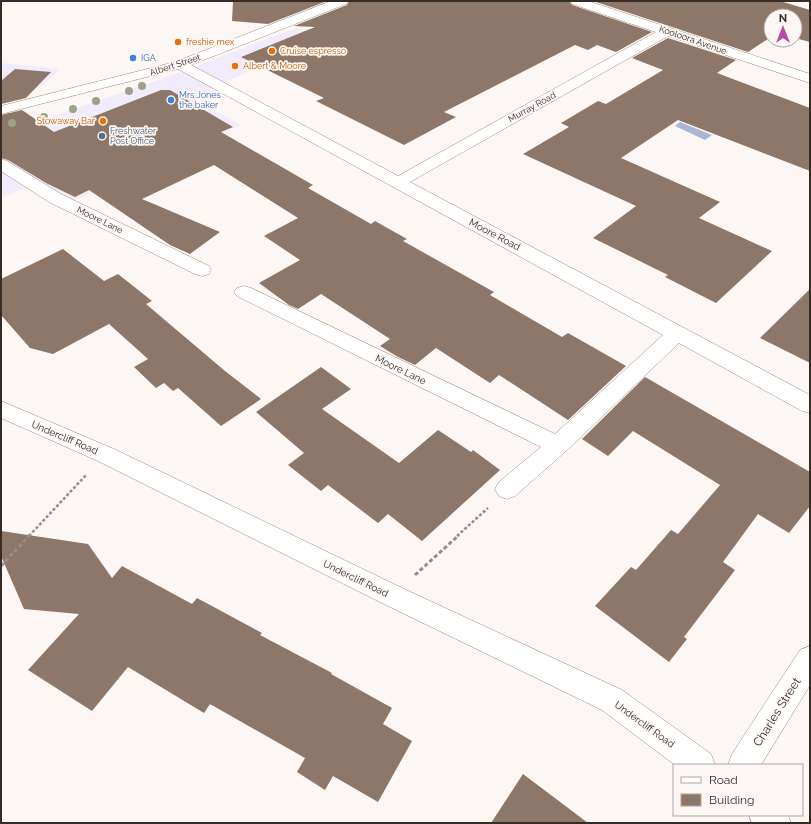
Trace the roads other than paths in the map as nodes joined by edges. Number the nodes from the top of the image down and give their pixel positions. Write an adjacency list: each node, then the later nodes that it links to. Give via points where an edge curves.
1 (342, 1): 4 (street, Albert Street)
2 (576, 1): 3 (street, Kooloora Avenue)
3 (667, 31): 5 (street, Kooloora Avenue); 8 (street, Murray Road)
4 (180, 65): 6 (street, Albert Street); 8 (street, Moore Road)
5 (810, 80)
6 (1, 110)
7 (1, 164): 9 (street, Moore Lane, via 55,198)
8 (398, 182): 11 (street, Moore Road)
9 (202, 270)
10 (244, 292): 14 (street, Moore Lane)
11 (677, 333): 12 (street, Moore Road); 14 (street)
12 (810, 405)
13 (1, 410): 17 (street, Undercliff Road, via 106,455 612,700)
14 (558, 445): 15 (street)
15 (507, 490)
16 (808, 668): 18 (street, Charles Street)
17 (699, 764)
18 (744, 764)
19 (766, 816): 20 (street)
20 (775, 823)

